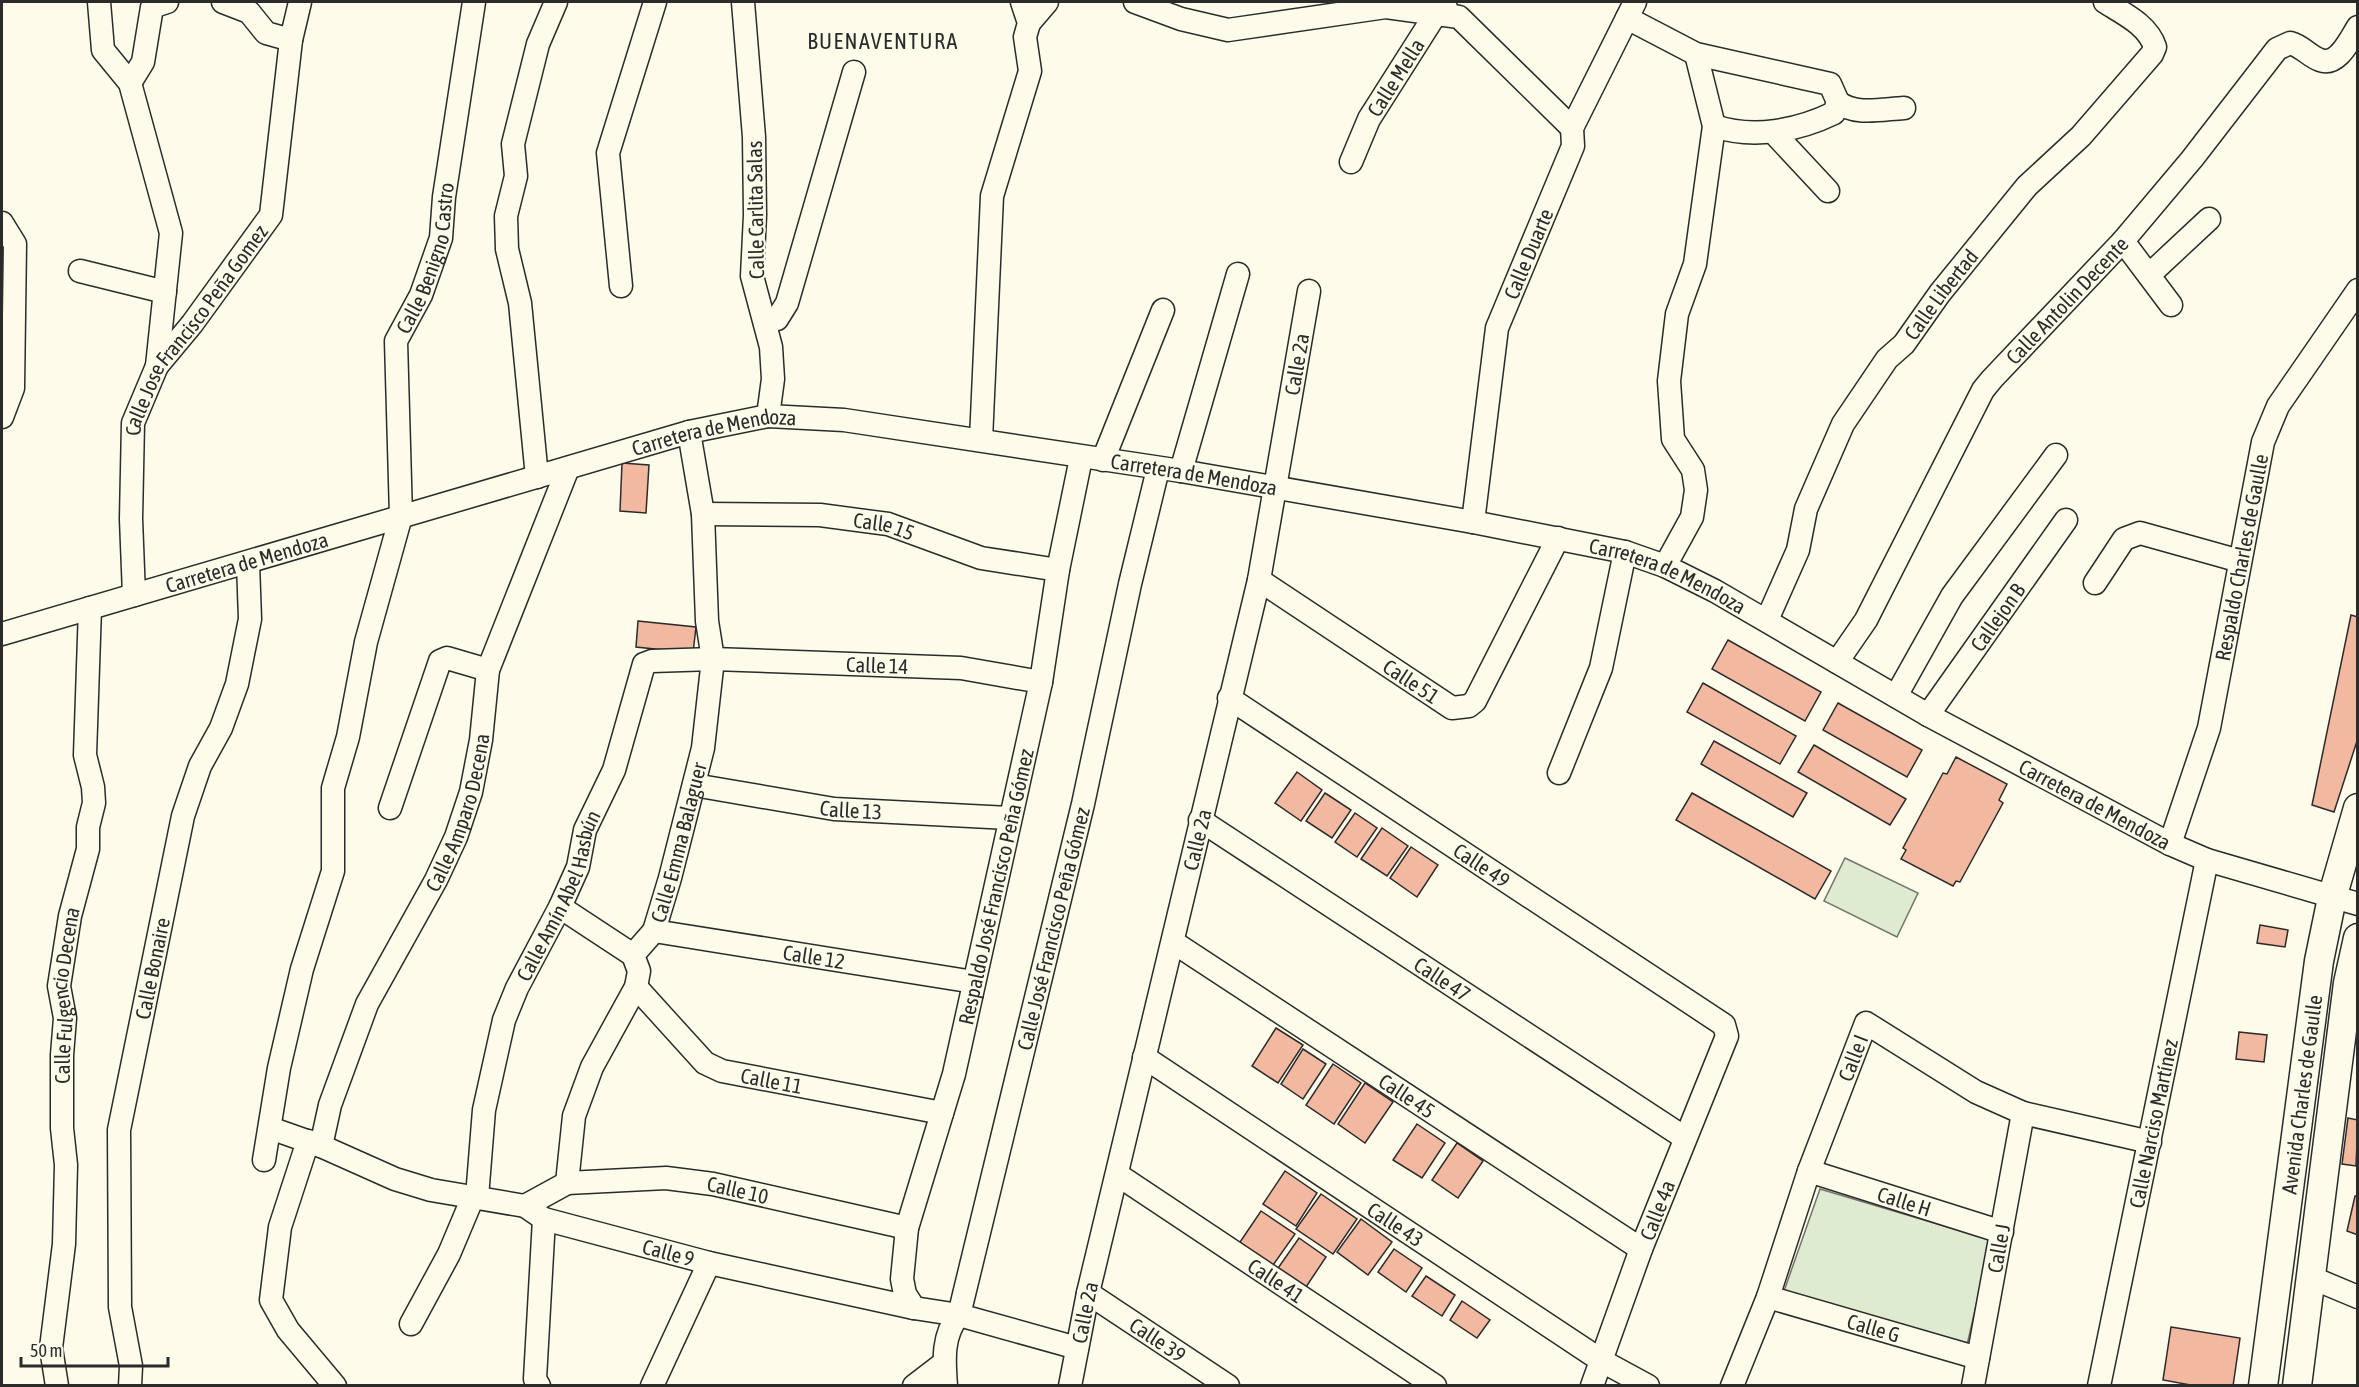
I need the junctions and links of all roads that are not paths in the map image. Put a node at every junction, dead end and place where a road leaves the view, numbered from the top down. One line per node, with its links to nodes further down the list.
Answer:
1 (99, 2): 22 (street)
2 (167, 2): 22 (street)
3 (223, 2): 19 (street)
4 (300, 2): 19 (street, Calle Jose Francisco Peña Gomez)
5 (474, 2): 56 (street, Calle Benigno Castro)
6 (556, 2): 53 (street)
7 (655, 2): 36 (street)
8 (743, 2): 42 (street, Calle Carlita Salas)
9 (1022, 2): 17 (street)
10 (1047, 2): 17 (street)
11 (1135, 2): 16 (street)
12 (1454, 2): 16 (street, Calle Mella)
13 (2105, 2): 14 (street, Calle Libertad)
14 (2130, 8): 69 (street, Calle Libertad)
15 (1631, 10): 20 (street); 26 (street, Calle Duarte)
16 (1435, 15): 26 (street); 28 (street, Calle Mella)
17 (1029, 23): 47 (street)
18 (2358, 27): 32 (street, Calle Antolin Decente)
19 (291, 40): 43 (street, Calle Jose Francisco Peña Gomez)
20 (1696, 54): 23 (street); 25 (street)
21 (854, 72): 42 (street)
22 (130, 83): 39 (street)
23 (1838, 102): 24 (street); 27 (street)
24 (1904, 108)
25 (1714, 126): 27 (street); 63 (street)
26 (1572, 128): 58 (street, Calle Duarte)
27 (1773, 132): 29 (street)
28 (1351, 162)
29 (1828, 190)
30 (2209, 219): 35 (street)
31 (2, 223): 45 (street)
32 (2123, 241): 35 (street); 72 (street, Calle Antolin Decente)
33 (80, 271): 39 (street)
34 (1238, 274): 52 (street)
35 (2149, 275): 40 (street)
36 (621, 286)
37 (2358, 290): 61 (street, Respaldo Charles de Gaulle)
38 (1310, 291): 54 (street, Calle 2a)
39 (165, 292): 43 (street)
40 (2171, 304)
41 (1162, 310): 49 (street, Respaldo José Francisco Peña Gómez)
42 (765, 321): 44 (street, Calle Carlita Salas)
43 (157, 366): 67 (street, Calle Jose Francisco Peña Gomez)
44 (768, 416): 46 (street, Carretera de Mendoza); 47 (street, Carretera de Mendoza)
45 (2, 417)
46 (689, 432): 50 (street, Carretera de Mendoza); 55 (street, Calle Emma Balaguer)
47 (981, 440): 49 (street, Carretera de Mendoza)
48 (2056, 455): 75 (street)
49 (1092, 459): 51 (street, Carretera de Mendoza); 64 (street, Respaldo José Francisco Peña Gómez)
50 (568, 468): 53 (street, Carretera de Mendoza); 73 (street, Calle Amparo Decena)
51 (1158, 469): 52 (street, Carretera de Mendoza); 119 (street, Calle José Francisco Peña Gómez)
52 (1181, 471): 54 (street, Carretera de Mendoza)
53 (537, 477): 56 (street, Carretera de Mendoza)
54 (1276, 489): 58 (street, Carretera de Mendoza); 65 (street, Calle 2a)
55 (703, 514): 64 (street, Calle 15); 71 (street, Calle Emma Balaguer)
56 (401, 516): 62 (street, Carretera de Mendoza); 99 (street, Calle Benigno Castro)
57 (2066, 520): 77 (street, Callejon B)
58 (1473, 522): 59 (street, Carretera de Mendoza)
59 (1558, 538): 60 (street, Carretera de Mendoza); 65 (street, Calle 51)
60 (1625, 552): 63 (street, Carretera de Mendoza); 78 (street)
61 (2240, 561): 66 (street); 84 (street, Respaldo Charles de Gaulle)
62 (248, 564): 67 (street, Carretera de Mendoza); 127 (street, Calle Bonaire)
63 (1665, 566): 69 (street, Carretera de Mendoza)
64 (1058, 570): 74 (street, Respaldo José Francisco Peña Gómez)
65 (1259, 580): 76 (street, Calle 2a)
66 (2095, 583)
67 (134, 595): 68 (street, Carretera de Mendoza)
68 (90, 608): 70 (street, Carretera de Mendoza); 126 (street, Calle Fulgencio Decena)
69 (1767, 620): 72 (street, Carretera de Mendoza)
70 (2, 634)
71 (713, 659): 74 (street, Calle 14); 79 (street, Calle Emma Balaguer); 87 (street, Calle Amín Abel Hasbún)
72 (1837, 662): 75 (street, Carretera de Mendoza)
73 (488, 670): 80 (street); 102 (street, Calle Amparo Decena)
74 (1041, 682): 82 (street, Respaldo José Francisco Peña Gómez)
75 (1896, 696): 77 (street, Carretera de Mendoza)
76 (1229, 698): 83 (street, Calle 2a); 95 (street, Calle 49)
77 (1928, 715): 84 (street, Carretera de Mendoza)
78 (1559, 773)
79 (694, 785): 82 (street, Calle 13); 88 (street, Calle Emma Balaguer)
80 (390, 808)
81 (2358, 808): 86 (main road, Avenida Charles de Gaulle)
82 (1009, 818): 92 (street, Respaldo José Francisco Peña Gómez)
83 (1200, 820): 90 (street, Calle 2a); 100 (street, Calle 47)
84 (2170, 844): 85 (street, Carretera de Mendoza)
85 (2207, 860): 86 (street, Carretera de Mendoza); 101 (street, Calle Narciso Martínez)
86 (2345, 901): 139 (main road, Avenida Charles de Gaulle)
87 (560, 907): 91 (street); 107 (street, Calle Amín Abel Hasbún)
88 (654, 931): 91 (street, Calle Emma Balaguer); 92 (street, Calle 12)
89 (2358, 938): 93 (main road, Avenida Charles de Gaulle)
90 (1173, 942): 96 (street, Calle 2a); 112 (street, Calle 45)
91 (633, 955): 94 (street)
92 (974, 982): 97 (street, Respaldo José Francisco Peña Gómez)
93 (2353, 983): 114 (main road, Avenida Charles de Gaulle)
94 (636, 987): 97 (street, Calle 11); 106 (street)
95 (1727, 1036): 100 (street, Calle 4a)
96 (1144, 1057): 105 (street, Calle 2a); 123 (street, Calle 43)
97 (942, 1113): 110 (street, Respaldo José Francisco Peña Gómez)
98 (2023, 1113): 101 (street, Calle I); 104 (street, Calle I); 111 (street, Calle J)
99 (270, 1128): 102 (street, Calle 9); 103 (street, Calle Benigno Castro)
100 (1685, 1137): 112 (street, Calle 4a)
101 (2150, 1143): 138 (street, Calle Narciso Martínez)
102 (314, 1144): 107 (street, Calle 9); 128 (street, Calle Amparo Decena)
103 (264, 1160)
104 (1809, 1172): 111 (street, Calle H); 116 (street, Calle I)
105 (1118, 1175): 115 (street, Calle 2a); 133 (street, Calle 41)
106 (567, 1183): 108 (street); 110 (street, Calle 10)
107 (475, 1197): 108 (street, Calle 9); 120 (street, Calle Amín Abel Hasbún)
108 (525, 1206): 109 (street, Calle 9)
109 (544, 1219): 113 (street, Calle 9); 125 (street)
110 (907, 1228): 118 (street, Respaldo José Francisco Peña Gómez)
111 (2002, 1232): 122 (street, Calle J)
112 (1641, 1249): 123 (street, Calle 4a)
113 (708, 1263): 118 (street, Calle 9); 129 (street)
114 (2310, 1277): 117 (street); 140 (main road, Avenida Charles de Gaulle)
115 (1088, 1293): 121 (street, Calle 2a); 132 (street, Calle 39)
116 (1768, 1297): 122 (street, Calle G); 136 (street, Calle I)
117 (2358, 1297)
118 (914, 1308): 119 (street, Calle 9)
119 (959, 1315): 121 (street, Calle 9); 124 (street, Calle José Francisco Peña Gómez)
120 (411, 1324)
121 (1077, 1348): 131 (street, Calle 2a)
122 (1978, 1358): 137 (street, Calle J)
123 (1602, 1360): 134 (street, Calle 4a); 135 (street, Calle 43)
124 (945, 1374): 130 (street)
125 (531, 1383)
126 (57, 1386)
127 (130, 1386)
128 (335, 1386)
129 (652, 1386)
130 (914, 1386)
131 (1070, 1386)
132 (1228, 1386)
133 (1435, 1386)
134 (1592, 1386)
135 (1648, 1386)
136 (1732, 1386)
137 (1972, 1386)
138 (2099, 1386)
139 (2263, 1386)
140 (2297, 1386)

